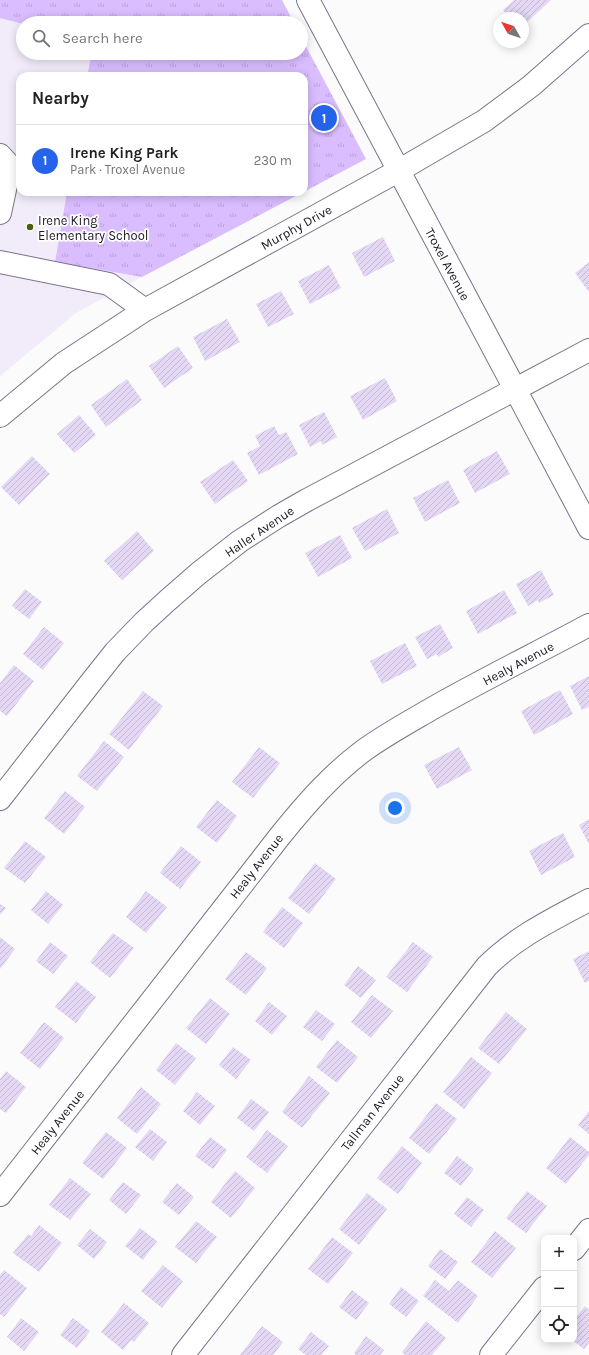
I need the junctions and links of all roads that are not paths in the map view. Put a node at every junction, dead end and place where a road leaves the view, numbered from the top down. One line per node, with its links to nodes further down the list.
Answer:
1 (308, 0): 4 (street, Troxel Avenue)
2 (589, 35): 4 (street, Murphy Drive)
3 (0, 155): 5 (street)
4 (398, 171): 7 (street, Murphy Drive); 9 (street, Troxel Avenue)
5 (0, 213)
6 (0, 262): 7 (street)
7 (145, 310): 10 (street, Murphy Drive)
8 (589, 350): 9 (street, Haller Avenue)
9 (516, 390): 11 (street, Troxel Avenue); 13 (street, Haller Avenue)
10 (0, 416)
11 (589, 528)
12 (589, 625): 15 (street, Healy Avenue)
13 (0, 799)
14 (589, 900): 19 (street, Tallman Avenue)
15 (0, 1195)
16 (589, 1230): 17 (street)
17 (577, 1245)
18 (541, 1292): 20 (street)
19 (183, 1355)
20 (492, 1355)

